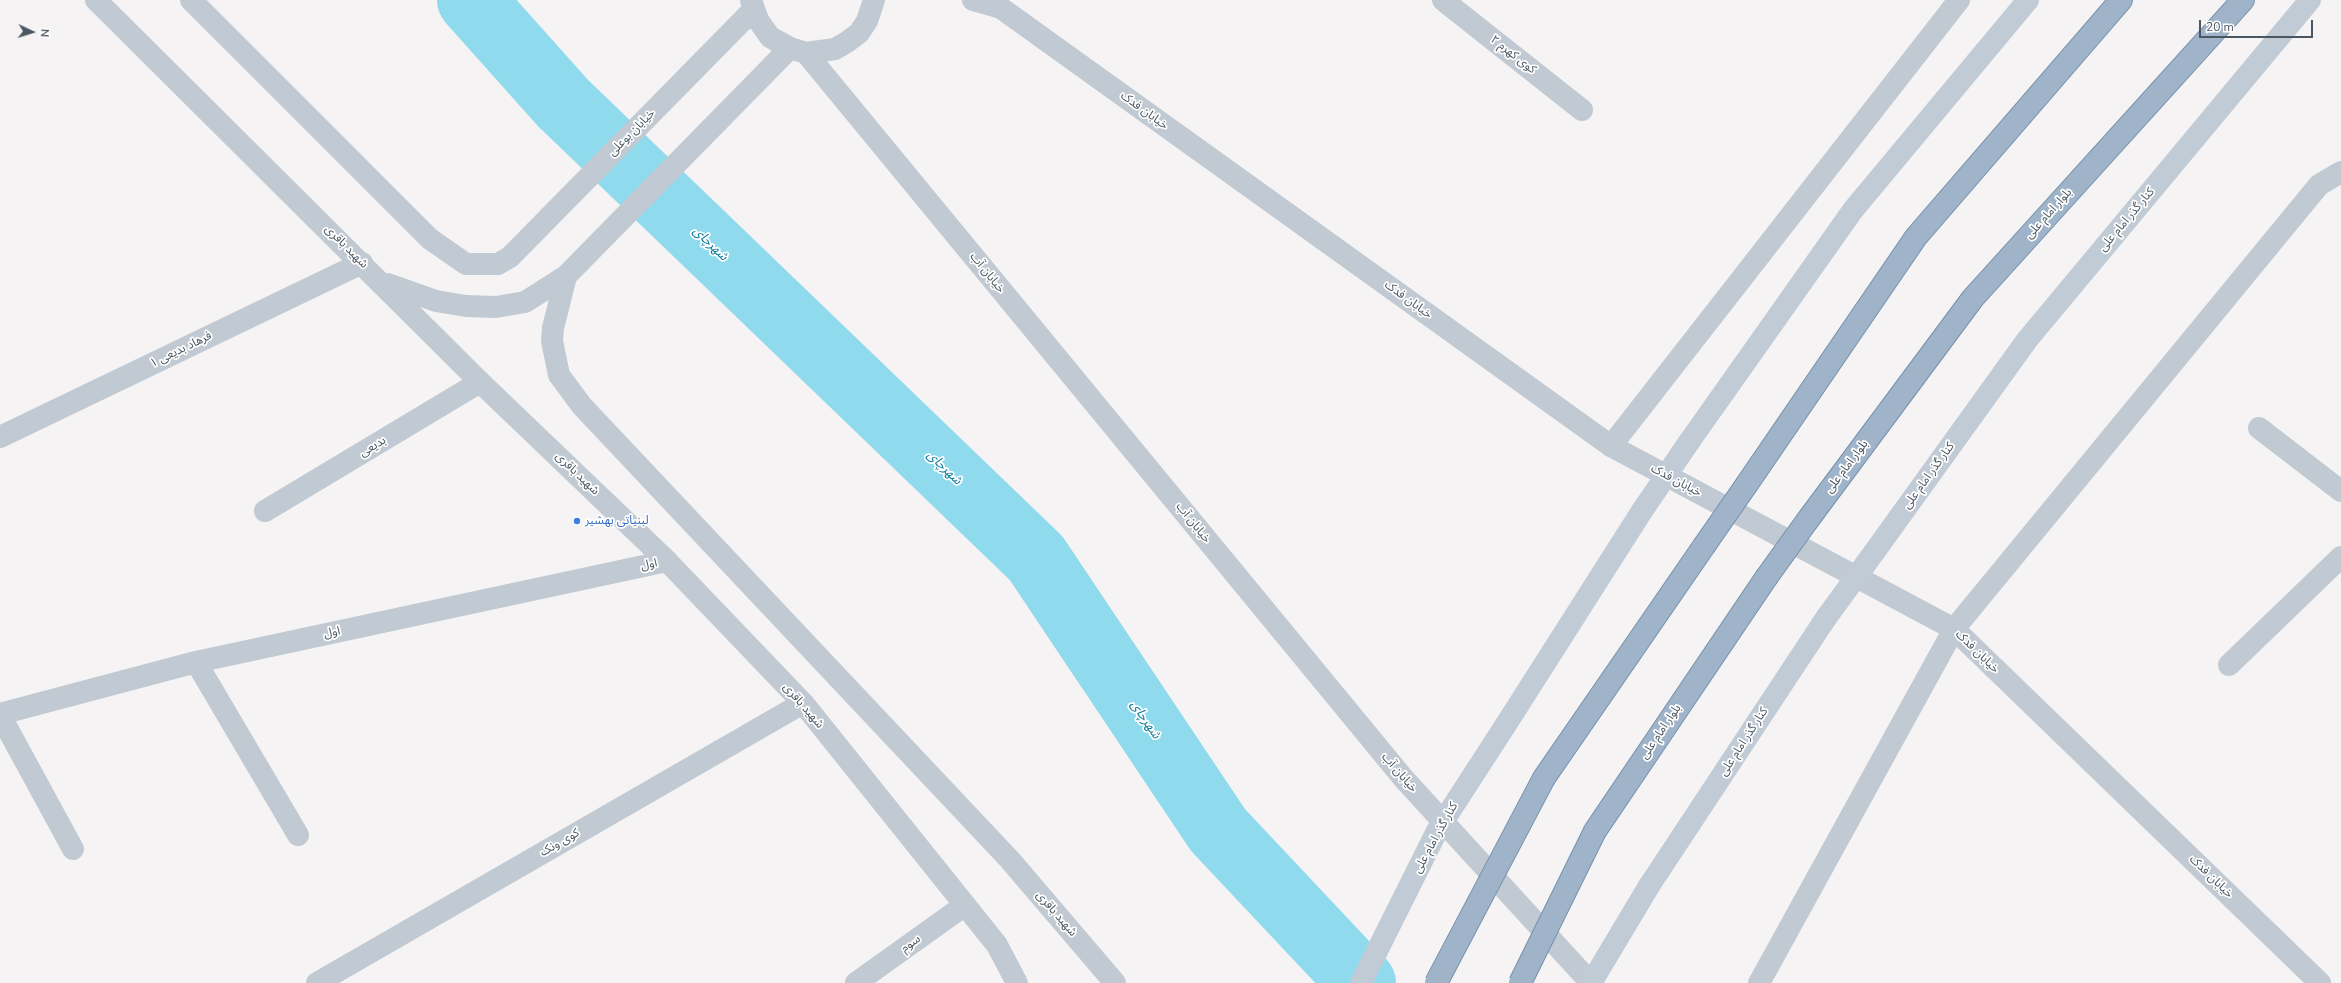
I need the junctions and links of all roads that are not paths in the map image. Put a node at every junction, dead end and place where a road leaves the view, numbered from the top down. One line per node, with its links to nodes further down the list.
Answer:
1 (96, 0): 16 (street, شهید باقری)
2 (191, 0): 12 (street, خیابان بوعلی)
3 (874, 0): 13 (street)
4 (973, 0): 11 (street, خیابان فدک)
5 (1443, 0): 14 (street, کوی کهرم ۲)
6 (1959, 0): 22 (street)
7 (2028, 0): 39 (main road, کنار گذر امام علی, bridge)
8 (2120, 0): 40 (highway, bridge)
9 (2243, 0): 41 (highway, بلوار امام علی, bridge)
10 (2310, 0): 42 (main road, کنار گذر امام علی, bridge)
11 (998, 4): 22 (street, خیابان فدک)
12 (752, 5): 13 (street, خیابان آب)
13 (798, 51): 17 (street); 42 (street, خیابان آب)
14 (1582, 110)
15 (2341, 172): 27 (street)
16 (362, 263): 18 (street, شهید باقری); 21 (street, فرهاد بدیعی ۱)
17 (566, 276): 18 (street); 38 (street, شهید باقری)
18 (379, 279): 19 (street, شهید باقری)
19 (480, 382): 24 (street, بدیعی); 26 (street, شهید باقری)
20 (2259, 428): 23 (street)
21 (0, 437)
22 (1611, 446): 27 (street, خیابان فدک)
23 (2341, 491)
24 (265, 511)
25 (2341, 557): 29 (street)
26 (667, 561): 28 (street, اول); 30 (street, شهید باقری)
27 (1954, 629): 43 (street); 44 (street, خیابان فدک)
28 (196, 662): 31 (street, اول); 32 (street)
29 (2229, 665)
30 (803, 703): 34 (street, شهید باقری); 35 (street, کوی ونک)
31 (0, 715): 33 (street)
32 (298, 835)
33 (73, 849)
34 (965, 904): 36 (street, سوم); 37 (street, شهید باقری)
35 (317, 983)
36 (856, 983)
37 (1017, 983)
38 (1116, 983)
39 (1361, 983)
40 (1436, 983)
41 (1520, 983)
42 (1591, 983)
43 (1759, 983)
44 (2320, 983)

